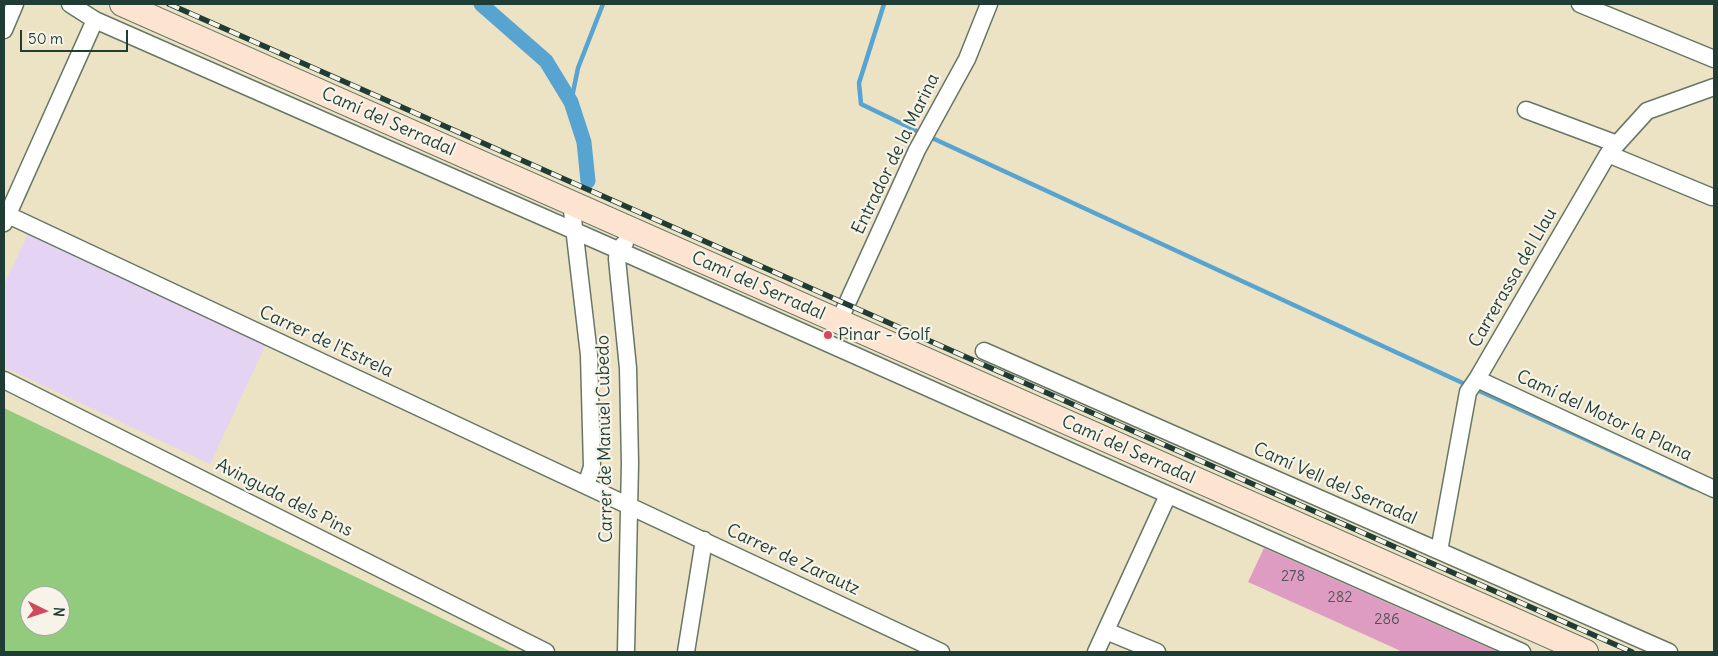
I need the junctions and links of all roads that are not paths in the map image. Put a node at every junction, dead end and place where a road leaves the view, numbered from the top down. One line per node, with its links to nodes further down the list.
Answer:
1 (15, 4): 7 (street)
2 (70, 4): 6 (street, Camí del Serradal)
3 (122, 4): 13 (street, Camí del Serradal)
4 (989, 4): 18 (street, Entrador de la Marina)
5 (1580, 4): 8 (street)
6 (95, 20): 14 (street); 15 (street, Camí del Serradal)
7 (4, 30)
8 (1714, 60)
9 (1714, 87): 11 (street, Carrerassa del Llau)
10 (1526, 110): 11 (street)
11 (1613, 149): 12 (street); 20 (street, Carrerassa del Llau)
12 (1712, 197)
13 (570, 202): 15 (street, Carrer de Manuel Cubedo); 16 (street, Camí del Serradal)
14 (6, 219): 22 (street, Carrer de l'Estrela)
15 (575, 231): 17 (street, Camí del Serradal); 22 (street, Carrer de Manuel Cubedo)
16 (634, 231): 17 (street); 18 (street, Camí del Serradal)
17 (618, 250): 24 (street, Camí del Serradal); 25 (street, Carrer de Manuel Cubedo)
18 (838, 321): 36 (street, Camí del Serradal)
19 (984, 351): 27 (street, Camí Vell del Serradal)
20 (1477, 379): 23 (street, Camí del Motor la Plana); 27 (street, Carrerassa del Llau)
21 (4, 380): 29 (street, Avinguda dels Pins)
22 (586, 485): 25 (street, Carrer de l'Estrela)
23 (1714, 489)
24 (1168, 495): 28 (street); 35 (street, Camí del Serradal)
25 (628, 505): 26 (street, Carrer de Zarautz); 30 (street, Carrer de Manuel Cubedo)
26 (704, 540): 31 (street); 32 (street, Carrer de Zarautz)
27 (1438, 551): 37 (street, Camí Vell del Serradal)
28 (1106, 631): 33 (street); 34 (street)
29 (546, 652)
30 (626, 652)
31 (686, 652)
32 (941, 652)
33 (1096, 652)
34 (1157, 652)
35 (1522, 652)
36 (1586, 652)
37 (1669, 652)

